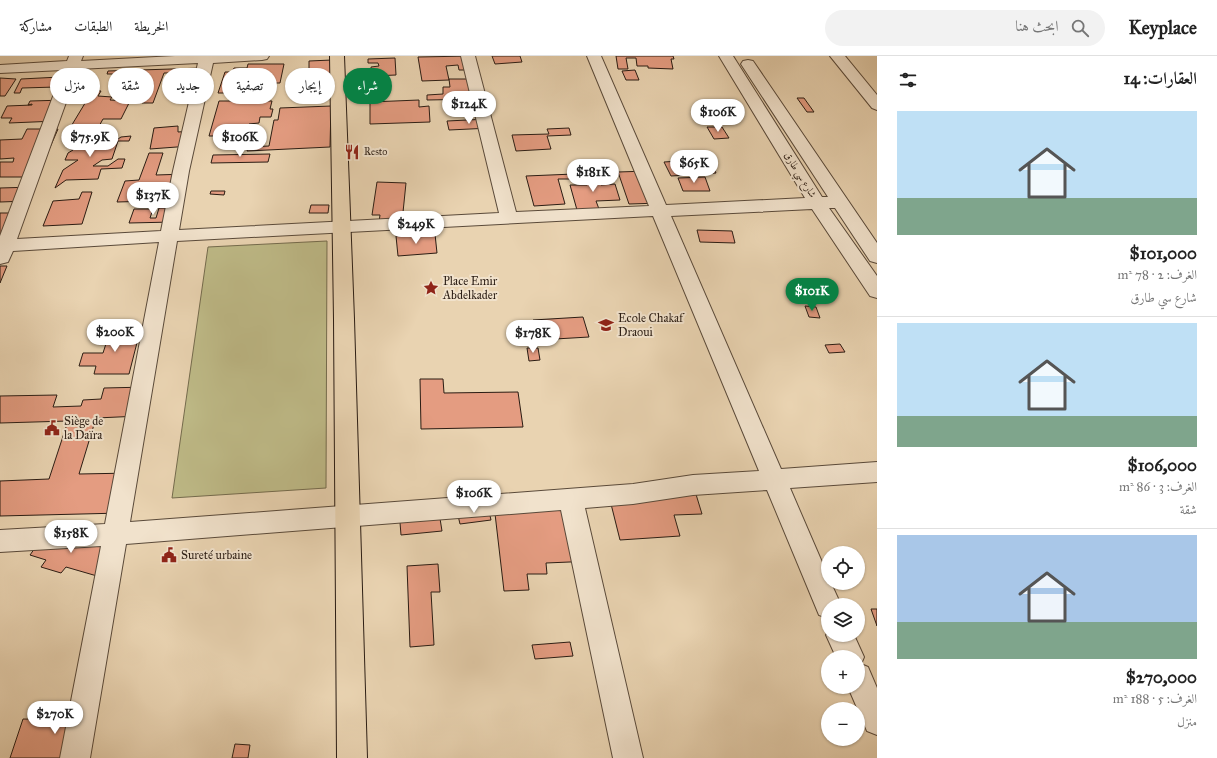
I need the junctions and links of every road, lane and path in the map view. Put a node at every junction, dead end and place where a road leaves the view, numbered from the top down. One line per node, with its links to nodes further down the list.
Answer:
1 (262, 56): 8 (street)
2 (337, 56): 17 (main road)
3 (468, 56): 16 (street)
4 (594, 56): 15 (street)
5 (726, 56): 13 (street, شارع سي طارق)
6 (742, 56): 14 (street, شارع سي طارق)
7 (838, 56): 12 (street)
8 (207, 58): 9 (street); 18 (street)
9 (74, 59): 10 (street); 11 (street); 19 (street)
10 (0, 60)
11 (0, 69)
12 (877, 105)
13 (817, 202): 14 (street); 15 (street); 21 (street, شارع سي طارق)
14 (839, 202): 20 (street, شارع سي طارق)
15 (659, 211): 16 (street); 23 (street)
16 (509, 218): 17 (street)
17 (343, 228): 18 (street); 25 (main road)
18 (170, 236): 19 (street); 26 (street)
19 (2, 251)
20 (877, 257)
21 (877, 291)
22 (877, 472): 23 (street)
23 (775, 480): 24 (street); 28 (street)
24 (571, 499): 25 (street); 33 (street)
25 (346, 515): 26 (street); 32 (main road)
26 (116, 534): 27 (street); 31 (street)
27 (0, 541)
28 (825, 598)
29 (865, 694): 30 (street)
30 (877, 722)
31 (75, 758)
32 (352, 758)
33 (628, 758)

